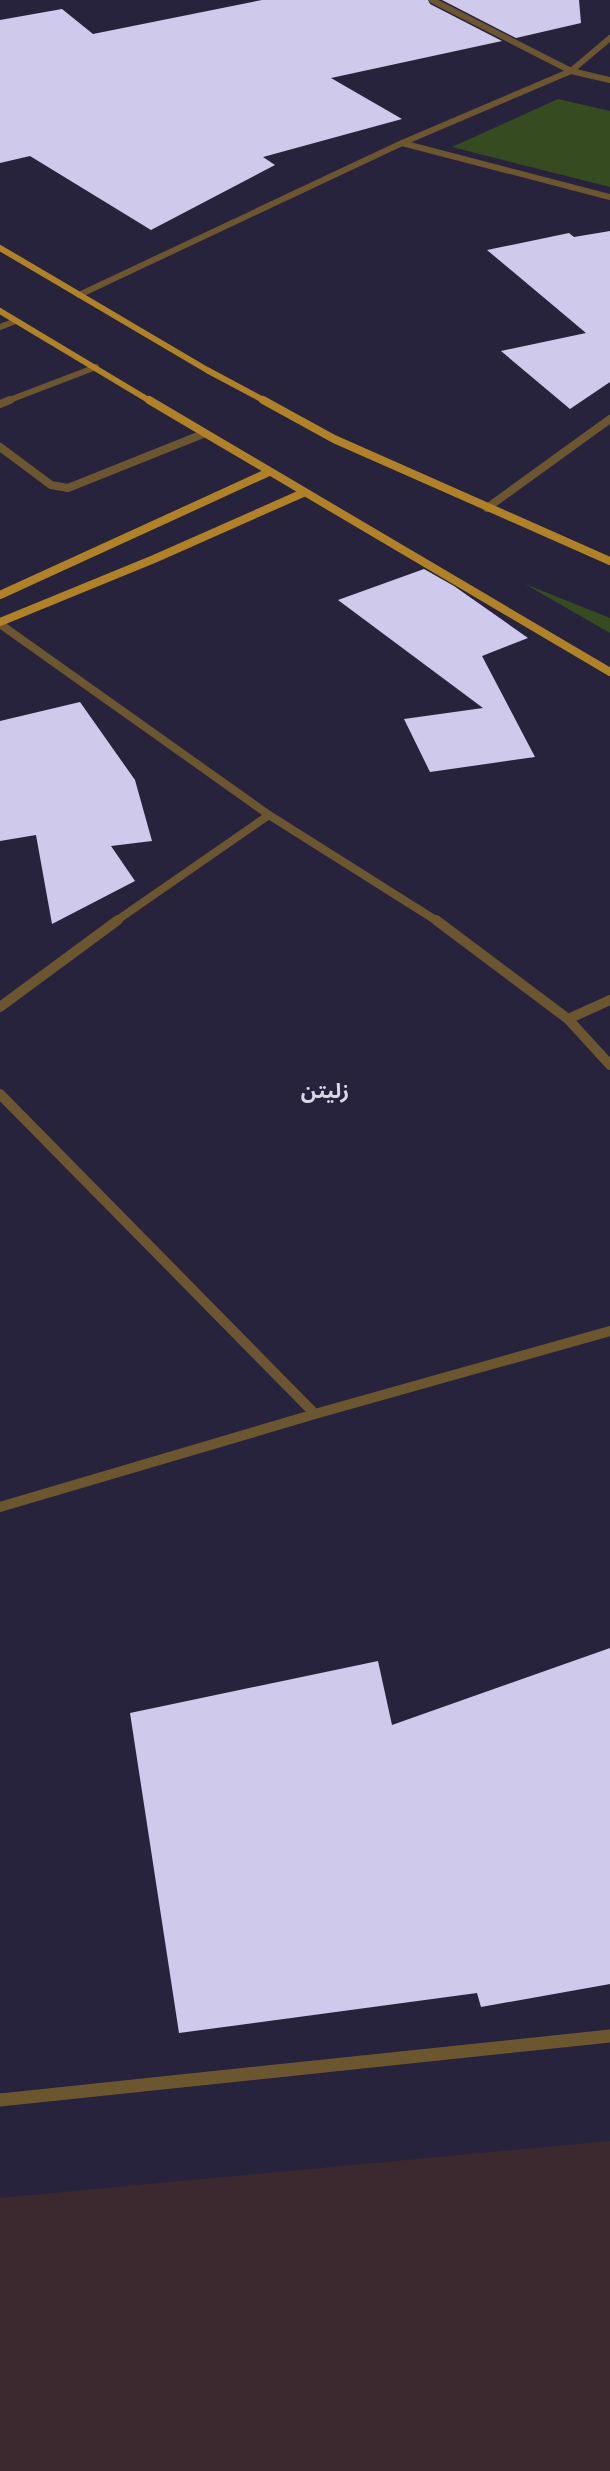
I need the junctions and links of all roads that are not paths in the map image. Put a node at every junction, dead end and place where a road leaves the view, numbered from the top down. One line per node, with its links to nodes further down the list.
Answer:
1 (432, 0): 3 (street)
2 (610, 38): 3 (street)
3 (571, 71): 4 (street); 5 (street)
4 (610, 80)
5 (402, 142): 6 (street); 8 (street)
6 (610, 197)
7 (0, 248): 8 (main road)
8 (79, 295): 19 (main road)
9 (0, 311): 10 (main road)
10 (16, 321): 11 (street); 12 (main road)
11 (0, 327)
12 (96, 367): 13 (street); 15 (main road)
13 (0, 404)
14 (610, 419): 19 (street)
15 (203, 434): 16 (street); 17 (main road)
16 (0, 447)
17 (269, 472): 18 (main road); 21 (main road)
18 (302, 493): 22 (main road); 23 (main road)
19 (487, 508): 20 (main road)
20 (610, 561)
21 (0, 595)
22 (0, 623): 24 (street)
23 (610, 672)
24 (269, 815): 26 (street); 27 (street)
25 (610, 1000): 27 (street)
26 (0, 1007)
27 (568, 1020): 28 (street)
28 (610, 1065)
29 (0, 1094): 31 (street)
30 (610, 1331): 31 (street)
31 (315, 1414): 32 (street)
32 (0, 1507)
33 (610, 2036): 34 (street)
34 (0, 2100)

